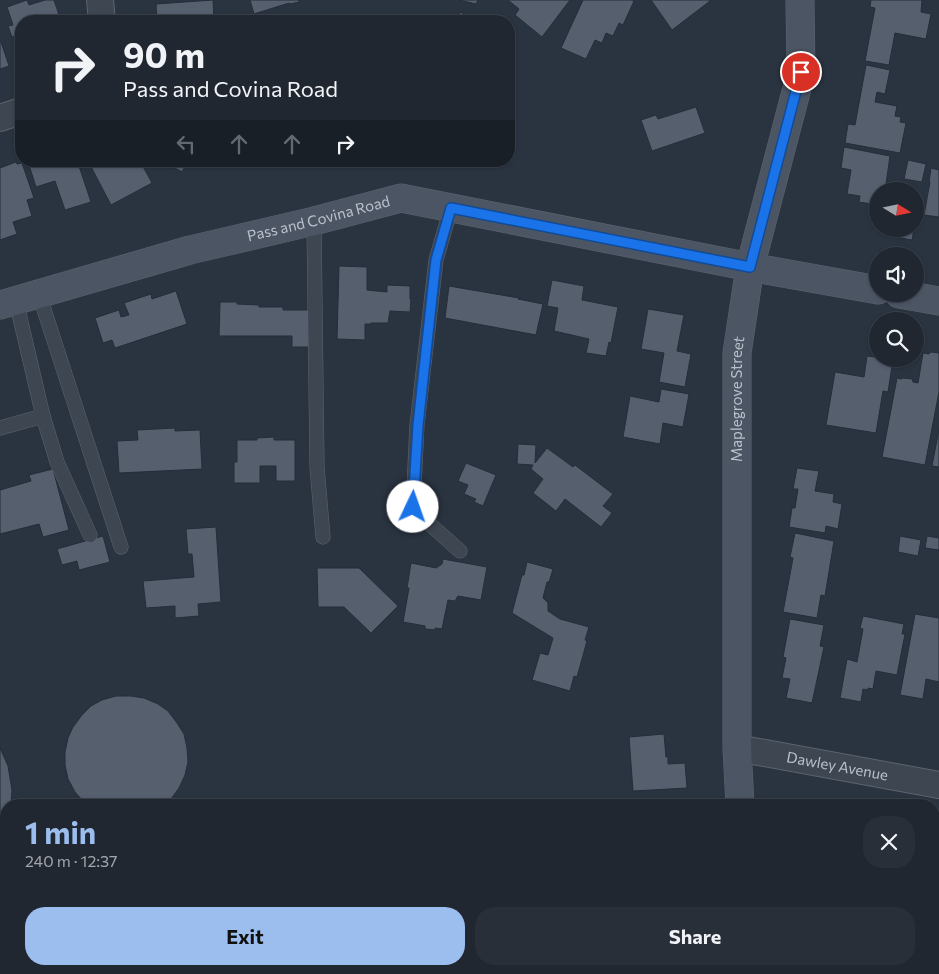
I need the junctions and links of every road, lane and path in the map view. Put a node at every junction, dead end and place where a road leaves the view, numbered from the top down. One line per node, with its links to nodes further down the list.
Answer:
1 (100, 0): 3 (street)
2 (800, 0): 8 (street, Maplegrove Street)
3 (101, 15)
4 (15, 113): 5 (street)
5 (0, 118)
6 (451, 208): 7 (street, Pass and Covina Road); 8 (street, Pass and Covina Road); 18 (lane)
7 (314, 221): 11 (street, Pass and Covina Road); 16 (lane)
8 (750, 267): 9 (street, Pass and Covina Road); 19 (street, Maplegrove Street)
9 (869, 288)
10 (924, 298): 12 (street)
11 (18, 300): 13 (lane); 17 (lane)
12 (939, 301)
13 (43, 416): 14 (lane); 15 (lane)
14 (0, 428)
15 (90, 535)
16 (323, 537)
17 (121, 547)
18 (460, 551)
19 (737, 748): 20 (street, Dawley Avenue); 21 (street, Maplegrove Street)
20 (939, 785)
21 (740, 799)

